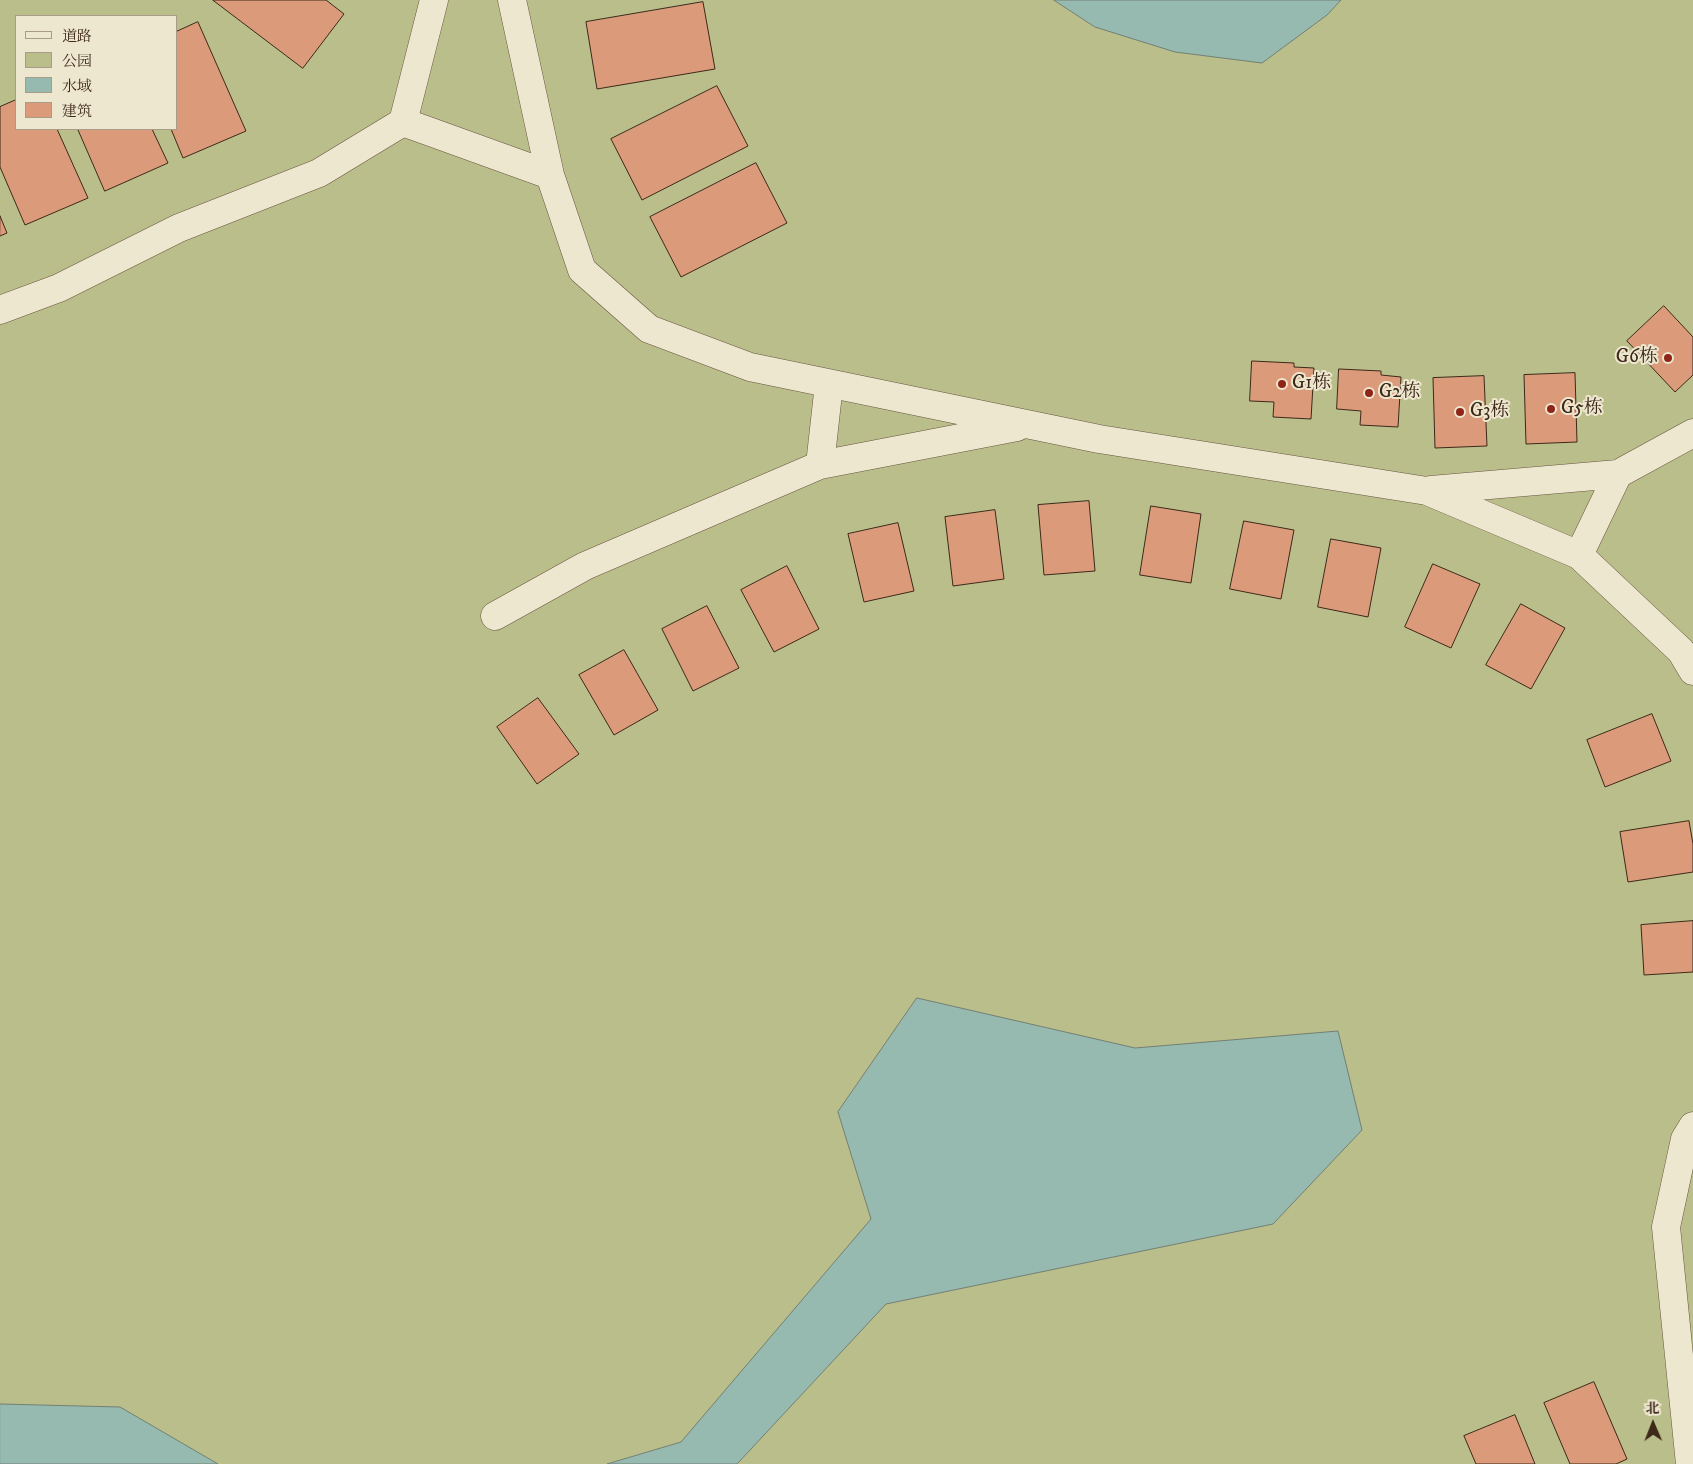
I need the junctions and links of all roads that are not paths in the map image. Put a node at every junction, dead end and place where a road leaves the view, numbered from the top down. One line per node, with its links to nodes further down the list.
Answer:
1 (434, 0): 3 (street)
2 (512, 0): 4 (street)
3 (403, 122): 4 (street); 5 (street)
4 (550, 176): 6 (street)
5 (0, 310)
6 (829, 384): 7 (street); 9 (street)
7 (1031, 425): 9 (street); 11 (street)
8 (1693, 433): 10 (street)
9 (820, 465): 13 (street)
10 (1618, 474): 11 (street); 12 (street)
11 (1427, 490): 12 (street)
12 (1579, 555): 14 (street)
13 (495, 616)
14 (1693, 671)
15 (1693, 1126): 16 (street)
16 (1690, 1464)

